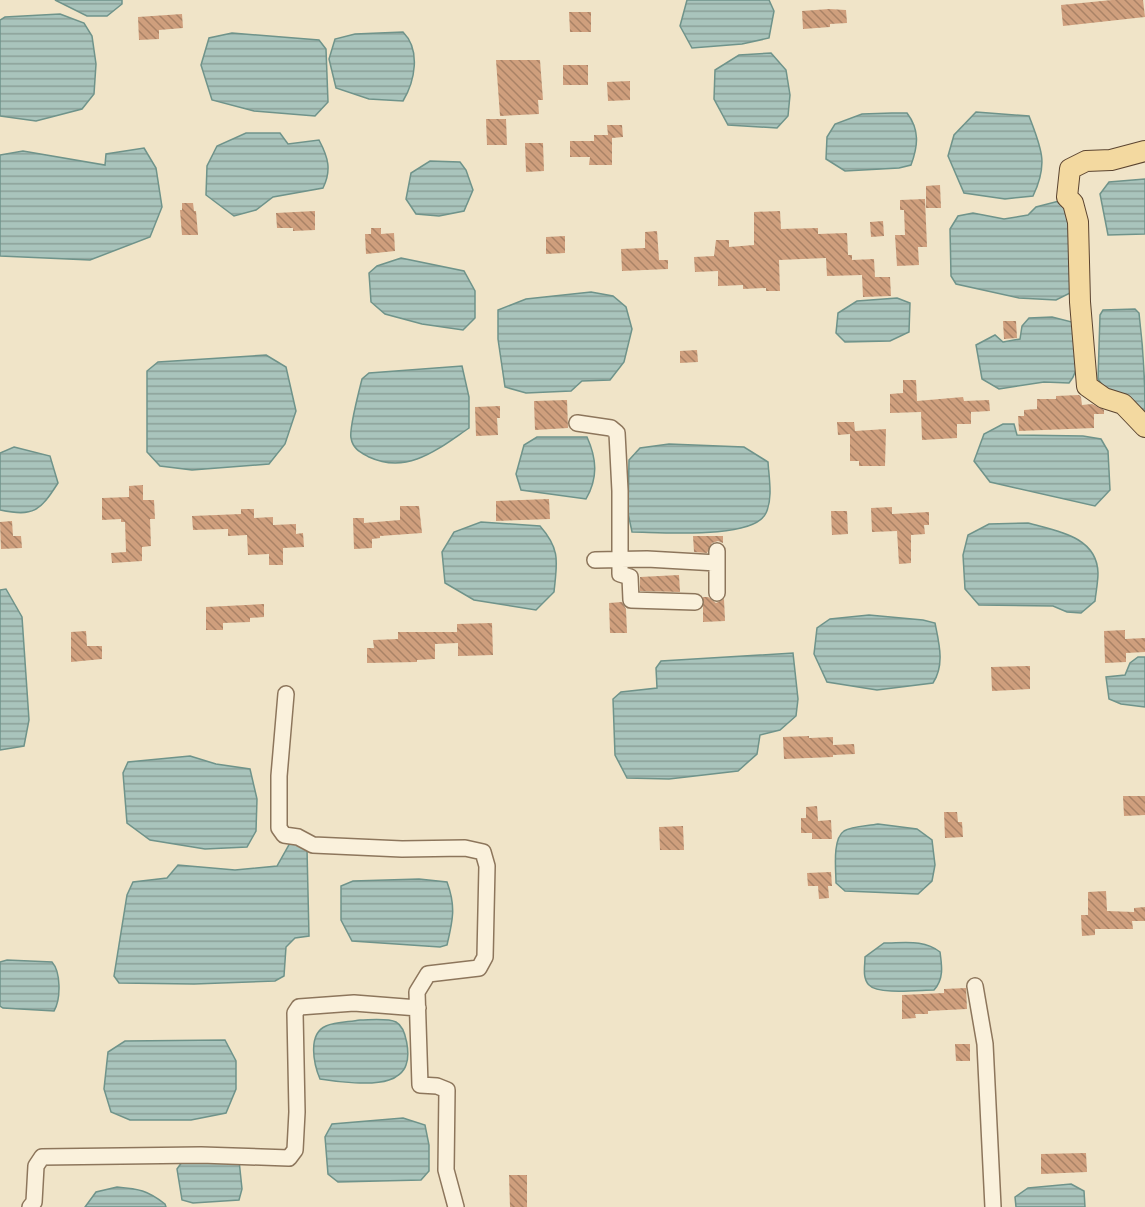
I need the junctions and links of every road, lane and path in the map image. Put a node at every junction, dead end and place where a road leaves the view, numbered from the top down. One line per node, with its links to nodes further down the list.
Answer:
1 (1145, 151): 3 (main road)
2 (577, 423): 5 (street)
3 (1145, 427)
4 (595, 560): 5 (street)
5 (619, 560): 6 (street); 7 (street)
6 (717, 594)
7 (695, 602)
8 (286, 693): 10 (street)
9 (975, 986): 13 (street)
10 (418, 1008): 11 (street); 12 (street)
11 (30, 1207)
12 (456, 1207)
13 (993, 1207)

